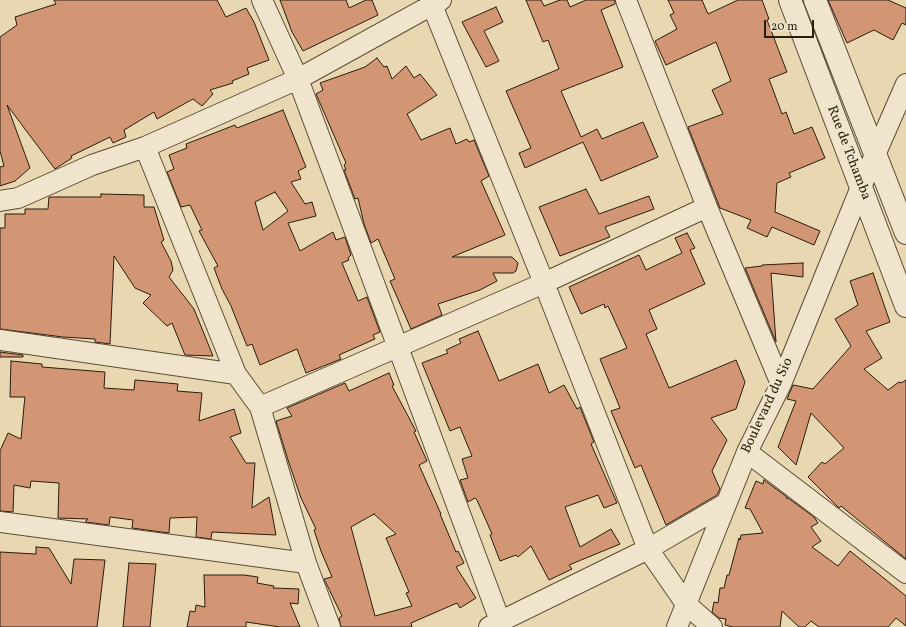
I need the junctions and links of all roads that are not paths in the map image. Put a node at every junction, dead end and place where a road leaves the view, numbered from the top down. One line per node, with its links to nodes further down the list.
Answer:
1 (262, 0): 6 (street)
2 (626, 0): 14 (street)
3 (790, 0): 11 (street, Rue de Tchamba)
4 (815, 0): 9 (street, Rue de Tchamba)
5 (434, 1): 6 (street); 16 (street)
6 (298, 79): 8 (street); 19 (street)
7 (906, 84): 9 (street, Boulevard du Sio)
8 (145, 147): 13 (street); 20 (street)
9 (876, 155): 10 (street, Rue de Tchamba); 11 (street, Boulevard du Sio)
10 (888, 186): 12 (street); 15 (street, Rue de Tchamba)
11 (862, 187): 17 (street, Rue de Tchamba); 21 (street, Boulevard du Sio)
12 (906, 200)
13 (0, 201)
14 (707, 207): 16 (street); 21 (street)
15 (906, 233)
16 (544, 283): 19 (street); 26 (street)
17 (906, 306)
18 (0, 340): 20 (street)
19 (397, 347): 22 (street); 30 (street)
20 (236, 374): 22 (street)
21 (780, 384): 23 (street, Boulevard du Sio)
22 (260, 407): 27 (street)
23 (747, 452): 24 (street, Boulevard du Sio); 28 (street)
24 (725, 504): 26 (street); 29 (street, Boulevard du Sio)
25 (0, 522): 27 (street)
26 (648, 550): 29 (street); 30 (street)
27 (306, 563): 31 (street)
28 (906, 572)
29 (686, 604): 32 (street, Boulevard du Sio); 33 (street)
30 (494, 624)
31 (330, 627)
32 (677, 627)
33 (712, 627)

